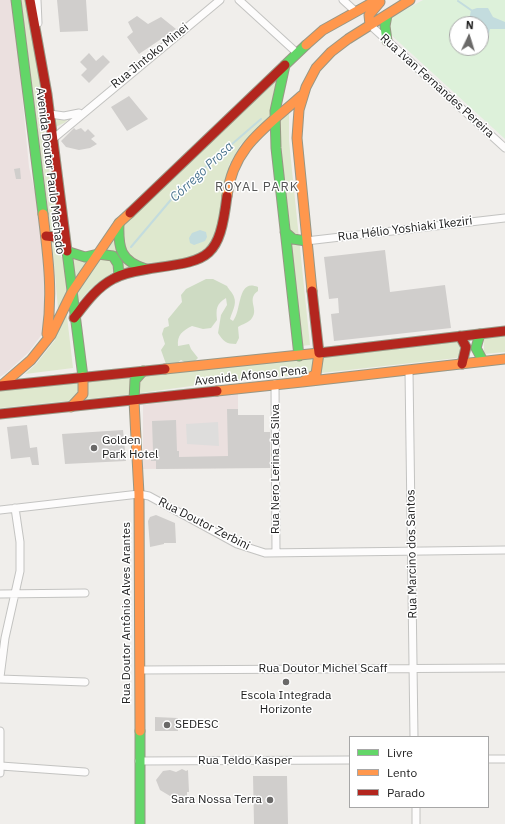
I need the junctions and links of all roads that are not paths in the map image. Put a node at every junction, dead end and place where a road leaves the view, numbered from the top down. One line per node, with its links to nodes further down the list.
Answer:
1 (16, 0): 17 (main road, Avenida Doutor Paulo Machado)
2 (30, 0): 13 (main road, Avenida Doutor Paulo Machado)
3 (37, 0): 13 (street)
4 (220, 0): 20 (street, Rua Jintoko Minei)
5 (239, 0): 15 (street)
6 (343, 0): 10 (street)
7 (377, 0): 10 (main road)
8 (382, 0): 12 (main road)
9 (410, 0): 11 (main road)
10 (355, 11): 15 (main road)
11 (387, 15): 12 (main road); 14 (main road)
12 (370, 25): 14 (street, Rua Ivan Fernandes Pereira); 19 (main road)
13 (39, 37): 18 (main road, Avenida Doutor Paulo Machado)
14 (387, 40): 24 (street, Rua Ivan Fernandes Pereira)
15 (297, 53): 16 (main road)
16 (285, 65): 22 (main road); 26 (main road)
17 (25, 72): 18 (main road); 28 (main road, Avenida Doutor Paulo Machado)
18 (44, 73): 21 (main road, Avenida Doutor Paulo Machado)
19 (301, 96): 22 (main road); 30 (main road)
20 (81, 113): 21 (street); 23 (street, Rua Jintoko Minei)
21 (50, 114): 23 (main road, Avenida Doutor Paulo Machado)
22 (274, 121): 27 (main road); 33 (main road)
23 (54, 138): 29 (main road, Avenida Doutor Paulo Machado)
24 (505, 148)
25 (505, 218): 30 (street, Rua Hélio Yoshiaki Ikeziri)
26 (119, 223): 32 (main road); 33 (main road)
27 (285, 232): 30 (main road); 42 (main road)
28 (46, 236): 29 (main road); 40 (main road, Avenida Doutor Paulo Machado)
29 (65, 238): 31 (main road, Avenida Doutor Paulo Machado)
30 (306, 241): 41 (main road)
31 (66, 251): 32 (main road); 35 (main road, Avenida Doutor Paulo Machado)
32 (98, 254): 34 (main road); 35 (main road)
33 (148, 269): 34 (main road)
34 (119, 275): 36 (main road)
35 (72, 292): 36 (main road, Avenida Doutor Paulo Machado); 40 (main road)
36 (74, 318): 48 (main road, Avenida Doutor Paulo Machado)
37 (505, 331): 38 (main road, Avenida Afonso Pena)
38 (480, 334): 39 (main road, Avenida Afonso Pena); 44 (main road)
39 (460, 336): 41 (main road, Avenida Afonso Pena); 45 (main road)
40 (44, 344): 51 (main road)
41 (319, 353): 42 (main road, Avenida Afonso Pena); 49 (main road)
42 (299, 356): 46 (main road, Avenida Afonso Pena)
43 (505, 359): 44 (main road, Avenida Afonso Pena)
44 (483, 361): 45 (main road, Avenida Afonso Pena)
45 (462, 364): 47 (main road, Avenida Afonso Pena)
46 (143, 371): 48 (main road, Avenida Afonso Pena); 52 (main road, Rua Doutor Antônio Alves Arantes)
47 (410, 371): 49 (main road, Avenida Afonso Pena); 58 (street, Rua Marcino dos Santos)
48 (83, 377): 51 (main road, Avenida Afonso Pena); 53 (main road, Avenida Doutor Paulo Machado)
49 (302, 382): 50 (main road, Avenida Afonso Pena)
50 (275, 384): 52 (main road, Avenida Afonso Pena); 60 (street, Rua Nero Lerina da Silva)
51 (1, 386)
52 (134, 401): 53 (main road, Avenida Afonso Pena); 55 (main road, Rua Doutor Antônio Alves Arantes)
53 (70, 407): 54 (main road, Avenida Afonso Pena)
54 (0, 414)
55 (138, 494): 56 (street, Rua Doutor Zerbini); 60 (street, Rua Doutor Zerbini); 66 (main road, Rua Doutor Antônio Alves Arantes)
56 (15, 508): 57 (street, Rua Doutor Zerbini); 63 (street)
57 (0, 510)
58 (412, 550): 59 (street, Rua Doutor Zerbini); 60 (street, Rua Doutor Zerbini); 64 (street, Rua Marcino dos Santos)
59 (505, 550)
60 (276, 553)
61 (85, 593): 63 (street)
62 (0, 594): 63 (street)
63 (15, 595): 67 (street)
64 (414, 668): 65 (street, Rua Doutor Michel Scaff); 66 (street, Rua Doutor Michel Scaff); 70 (street, Rua Marcino dos Santos)
65 (505, 668)
66 (140, 670): 74 (main road, Rua Doutor Antônio Alves Arantes)
67 (0, 678): 68 (street)
68 (85, 682)
69 (0, 731): 75 (street)
70 (414, 736)
71 (505, 758): 72 (street)
72 (489, 759)
73 (349, 760): 74 (street, Rua Teldo Kasper)
74 (139, 761): 78 (main road, Rua Doutor Antônio Alves Arantes)
75 (0, 770): 76 (street)
76 (85, 772)
77 (416, 808): 79 (street)
78 (140, 824)
79 (416, 824)

